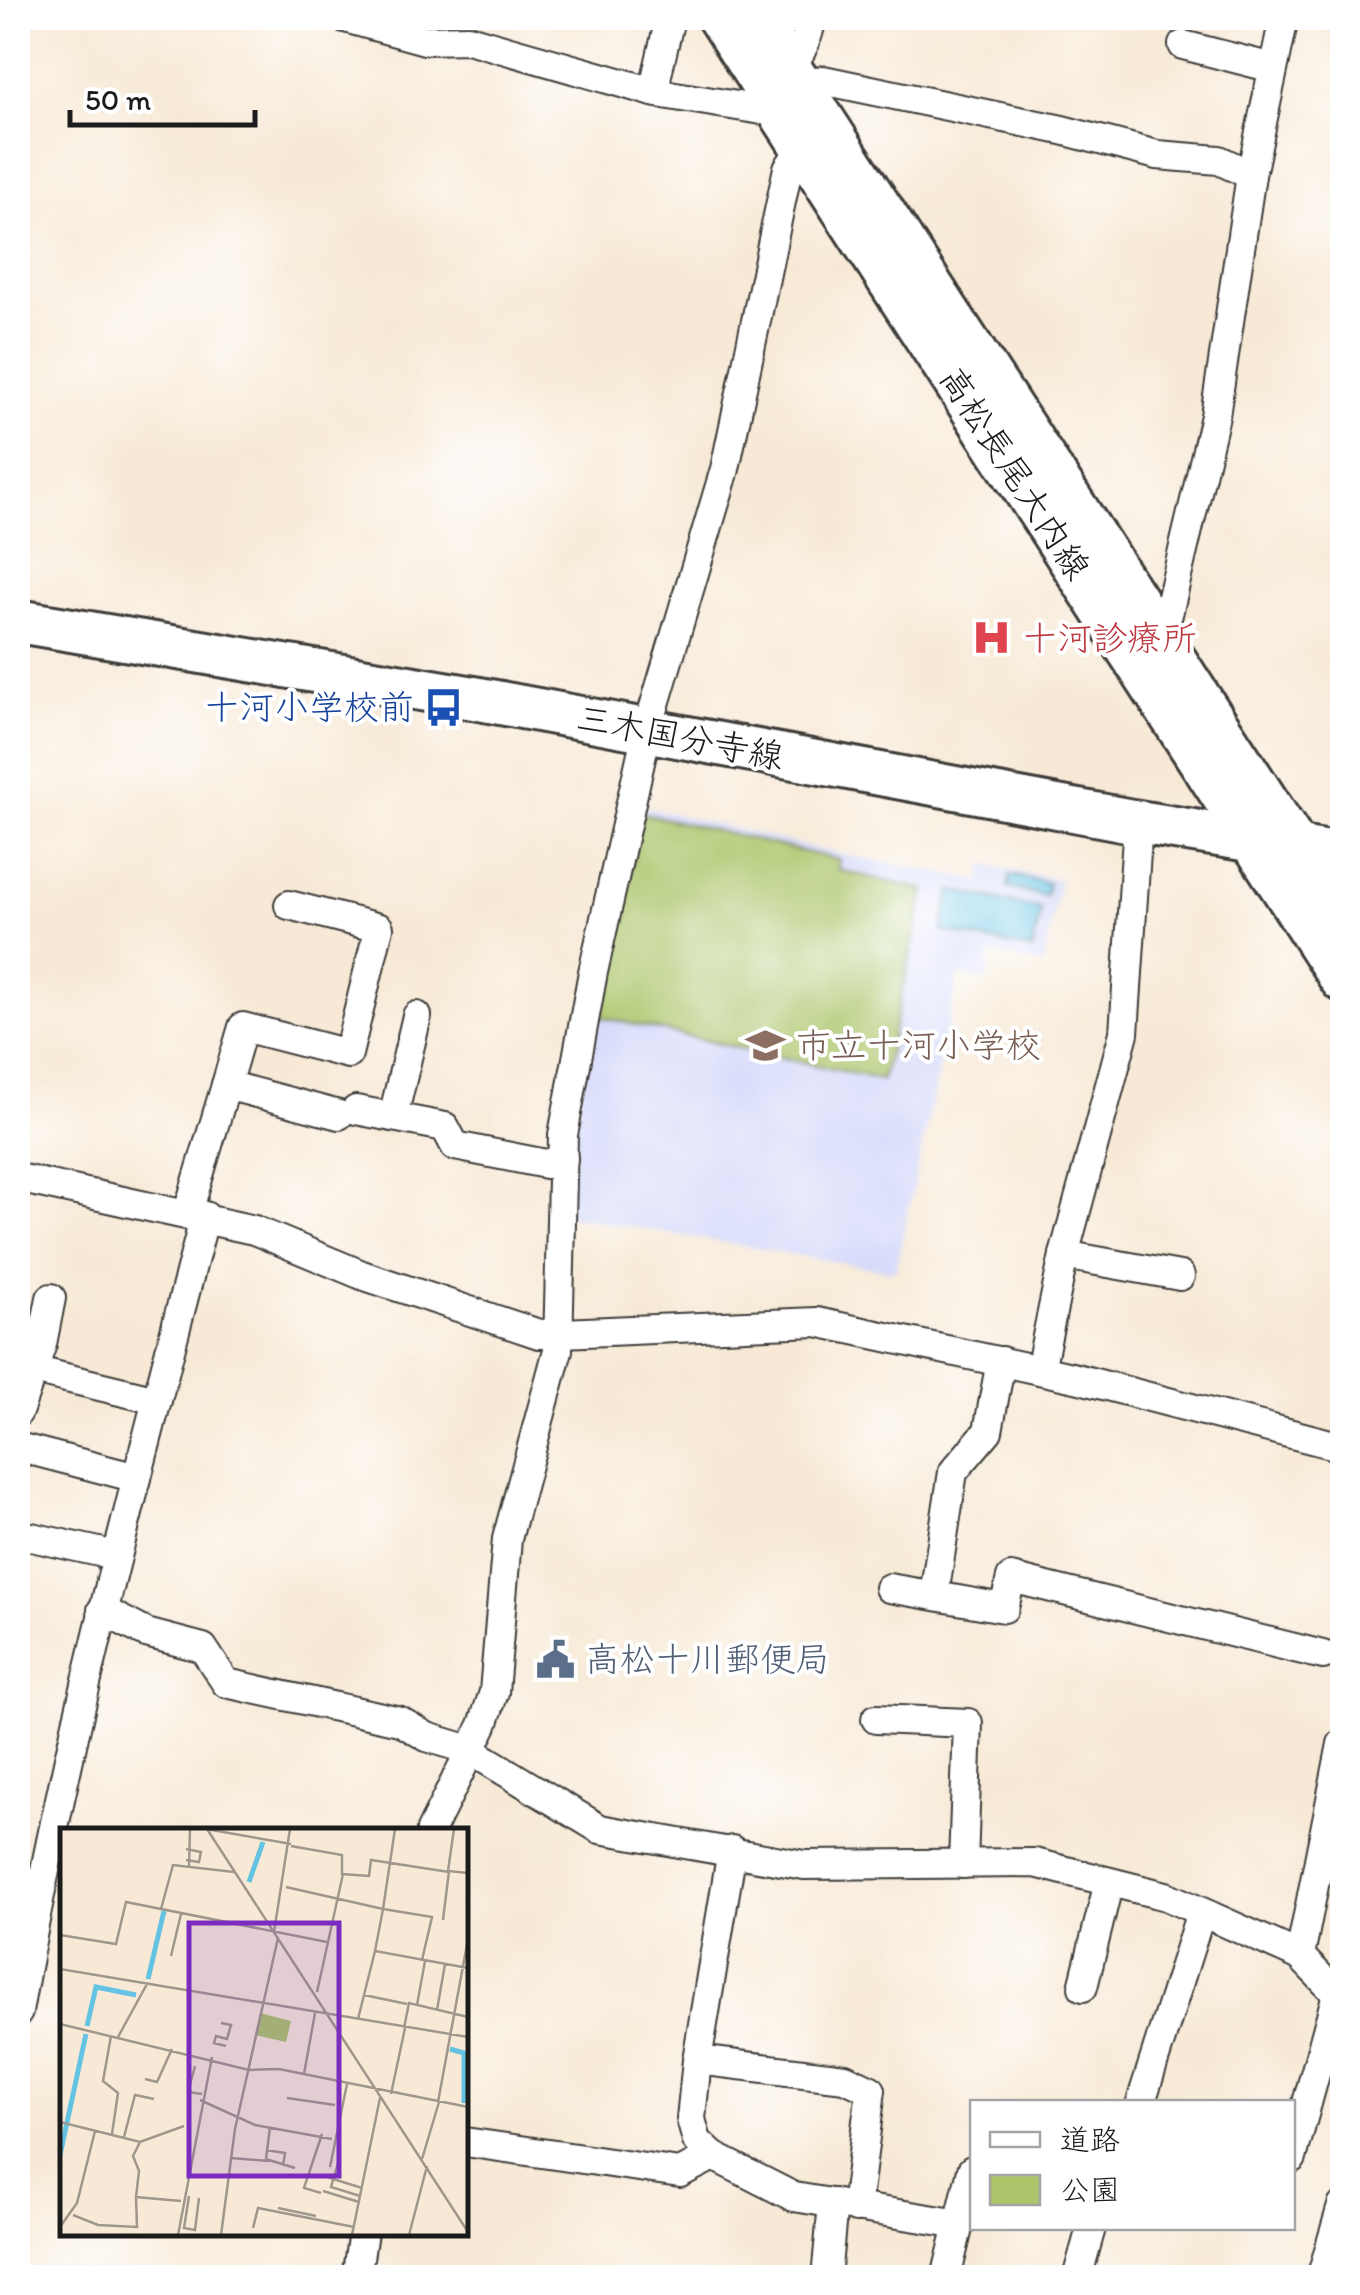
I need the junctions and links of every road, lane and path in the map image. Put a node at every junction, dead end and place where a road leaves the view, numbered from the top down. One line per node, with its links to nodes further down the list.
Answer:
1 (345, 18): 9 (street)
2 (670, 18): 9 (street)
3 (719, 18): 10 (main road, 高松長尾大内線)
4 (757, 18): 10 (main road, 高松長尾大内線)
5 (812, 18): 10 (street)
6 (1284, 18): 8 (street)
7 (1183, 45): 8 (street)
8 (1274, 68): 11 (street)
9 (653, 92): 10 (street)
10 (793, 102): 11 (street); 13 (main road, 高松長尾大内線); 14 (street); 16 (main road, 高松長尾大内線)
11 (1251, 174): 13 (street)
12 (18, 621): 14 (main road, 三木国分寺線)
13 (1158, 632): 17 (main road, 高松長尾大内線)
14 (646, 731): 15 (main road, 三木国分寺線); 25 (street)
15 (1138, 822): 16 (main road, 三木国分寺線); 28 (street)
16 (1255, 843): 17 (main road, 三木国分寺線); 21 (main road, 高松長尾大内線)
17 (1300, 851): 18 (main road, 三木国分寺線); 20 (main road, 高松長尾大内線)
18 (1342, 855)
19 (289, 905): 23 (street)
20 (1342, 917)
21 (1342, 980)
22 (418, 1016): 24 (street)
23 (226, 1085): 24 (street); 27 (street)
24 (393, 1117): 25 (street)
25 (562, 1159): 31 (street)
26 (18, 1178): 27 (street)
27 (197, 1214): 31 (street); 35 (street)
28 (1064, 1255): 29 (street); 34 (street)
29 (1180, 1276)
30 (51, 1298): 33 (street)
31 (559, 1334): 32 (street); 48 (street)
32 (1001, 1362): 34 (street); 43 (street)
33 (32, 1370): 35 (street); 36 (street)
34 (1040, 1370): 37 (street)
35 (157, 1400): 39 (street)
36 (18, 1412)
37 (1342, 1446)
38 (18, 1447): 39 (street)
39 (137, 1478): 41 (street)
40 (18, 1534): 41 (street)
41 (116, 1556): 44 (street)
42 (889, 1588): 43 (street)
43 (934, 1595): 45 (street)
44 (102, 1610): 48 (street); 56 (street)
45 (1323, 1656)
46 (876, 1718): 51 (street)
47 (1342, 1744): 54 (street)
48 (470, 1750): 49 (street); 50 (street)
49 (432, 1828)
50 (732, 1850): 51 (street); 57 (street)
51 (964, 1864): 52 (street)
52 (1109, 1882): 53 (street); 55 (street)
53 (1201, 1912): 54 (street); 58 (street)
54 (1300, 1956): 60 (street)
55 (1083, 1987)
56 (18, 2012)
57 (697, 2060): 61 (street); 63 (street)
58 (1142, 2100)
59 (468, 2142): 61 (street)
60 (1295, 2147)
61 (713, 2156): 63 (street)
62 (970, 2179): 65 (street)
63 (844, 2206): 65 (street); 70 (street)
64 (1342, 2206): 68 (street)
65 (960, 2224): 71 (street)
66 (1090, 2230): 72 (street)
67 (363, 2235): 69 (street)
68 (1330, 2265)
69 (356, 2278)
70 (826, 2278)
71 (946, 2278)
72 (1077, 2278)

